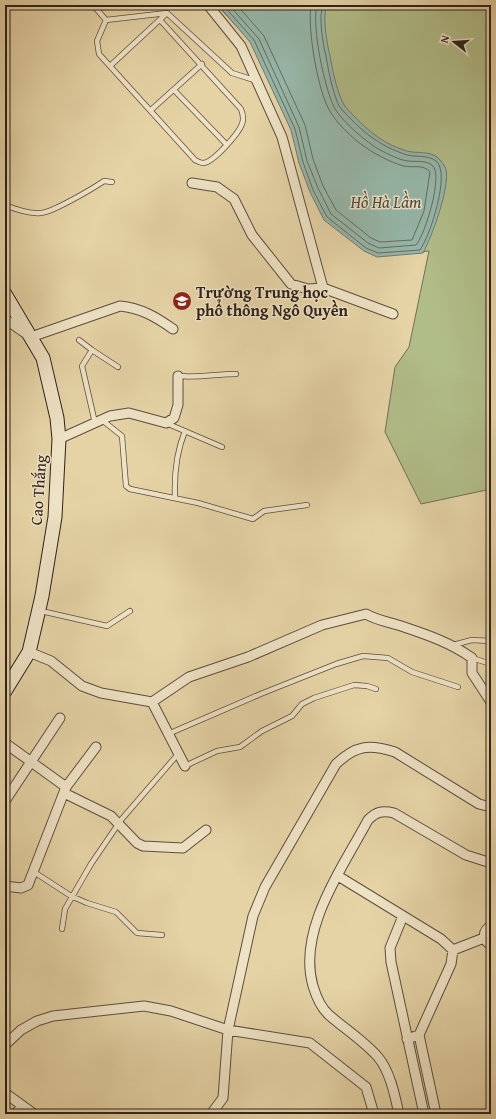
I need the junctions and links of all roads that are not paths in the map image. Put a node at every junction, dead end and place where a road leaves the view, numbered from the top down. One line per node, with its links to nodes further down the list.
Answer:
1 (93, 5): 4 (lane)
2 (208, 5): 8 (street)
3 (167, 13): 4 (lane); 5 (lane); 8 (lane)
4 (106, 20): 7 (lane)
5 (160, 20): 6 (lane); 7 (lane)
6 (202, 64): 9 (lane); 11 (lane)
7 (110, 66): 10 (lane)
8 (257, 81): 15 (street)
9 (174, 90): 10 (lane); 11 (lane)
10 (151, 110): 11 (lane)
11 (227, 145)
12 (112, 182): 14 (lane)
13 (192, 183): 15 (street)
14 (5, 205)
15 (323, 288): 17 (street)
16 (5, 294): 20 (main road, Cao Thắng)
17 (393, 314)
18 (5, 319): 20 (street)
19 (173, 329): 20 (street)
20 (31, 337): 29 (main road, Cao Thắng)
21 (79, 340): 22 (lane)
22 (92, 350): 23 (lane); 26 (lane)
23 (118, 367)
24 (236, 374): 25 (lane)
25 (178, 376): 27 (street)
26 (99, 422): 27 (street); 29 (street); 31 (lane)
27 (166, 423): 28 (lane)
28 (185, 431): 30 (lane); 31 (lane)
29 (59, 439): 33 (main road, Cao Thắng)
30 (222, 447)
31 (175, 498): 32 (lane)
32 (307, 505)
33 (39, 611): 34 (lane); 37 (main road, Cao Thắng)
34 (130, 611)
35 (491, 641): 36 (lane)
36 (453, 645): 38 (street); 43 (street)
37 (29, 652): 42 (main road, Cao Thắng); 43 (street)
38 (472, 658): 39 (lane); 44 (street)
39 (491, 664)
40 (458, 687): 46 (lane)
41 (376, 689): 51 (lane)
42 (5, 691)
43 (152, 702): 46 (street)
44 (491, 702)
45 (60, 718): 50 (street)
46 (168, 734): 49 (street)
47 (5, 743): 50 (street)
48 (96, 747): 52 (street)
49 (178, 754): 51 (street); 55 (lane)
50 (32, 762): 52 (street); 53 (street)
51 (185, 766)
52 (65, 790): 55 (street); 58 (street)
53 (5, 801)
54 (491, 807): 68 (street)
55 (120, 824): 56 (street); 61 (lane)
56 (206, 830)
57 (491, 862): 59 (street)
58 (34, 872): 60 (street); 61 (lane)
59 (338, 876): 62 (street); 78 (street)
60 (5, 886)
61 (72, 896): 64 (lane); 65 (lane)
62 (403, 916): 67 (street); 70 (street)
63 (491, 926): 66 (street)
64 (62, 929)
65 (162, 935)
66 (488, 941): 67 (street)
67 (453, 950): 69 (street)
68 (228, 1030): 71 (street); 76 (street); 77 (street)
69 (419, 1035): 70 (street); 80 (street)
70 (407, 1039): 79 (street)
71 (5, 1045)
72 (5, 1093): 73 (street)
73 (24, 1106): 74 (street); 75 (street)
74 (15, 1114)
75 (34, 1114)
76 (211, 1114)
77 (374, 1114)
78 (399, 1114)
79 (424, 1114)
80 (436, 1114)

